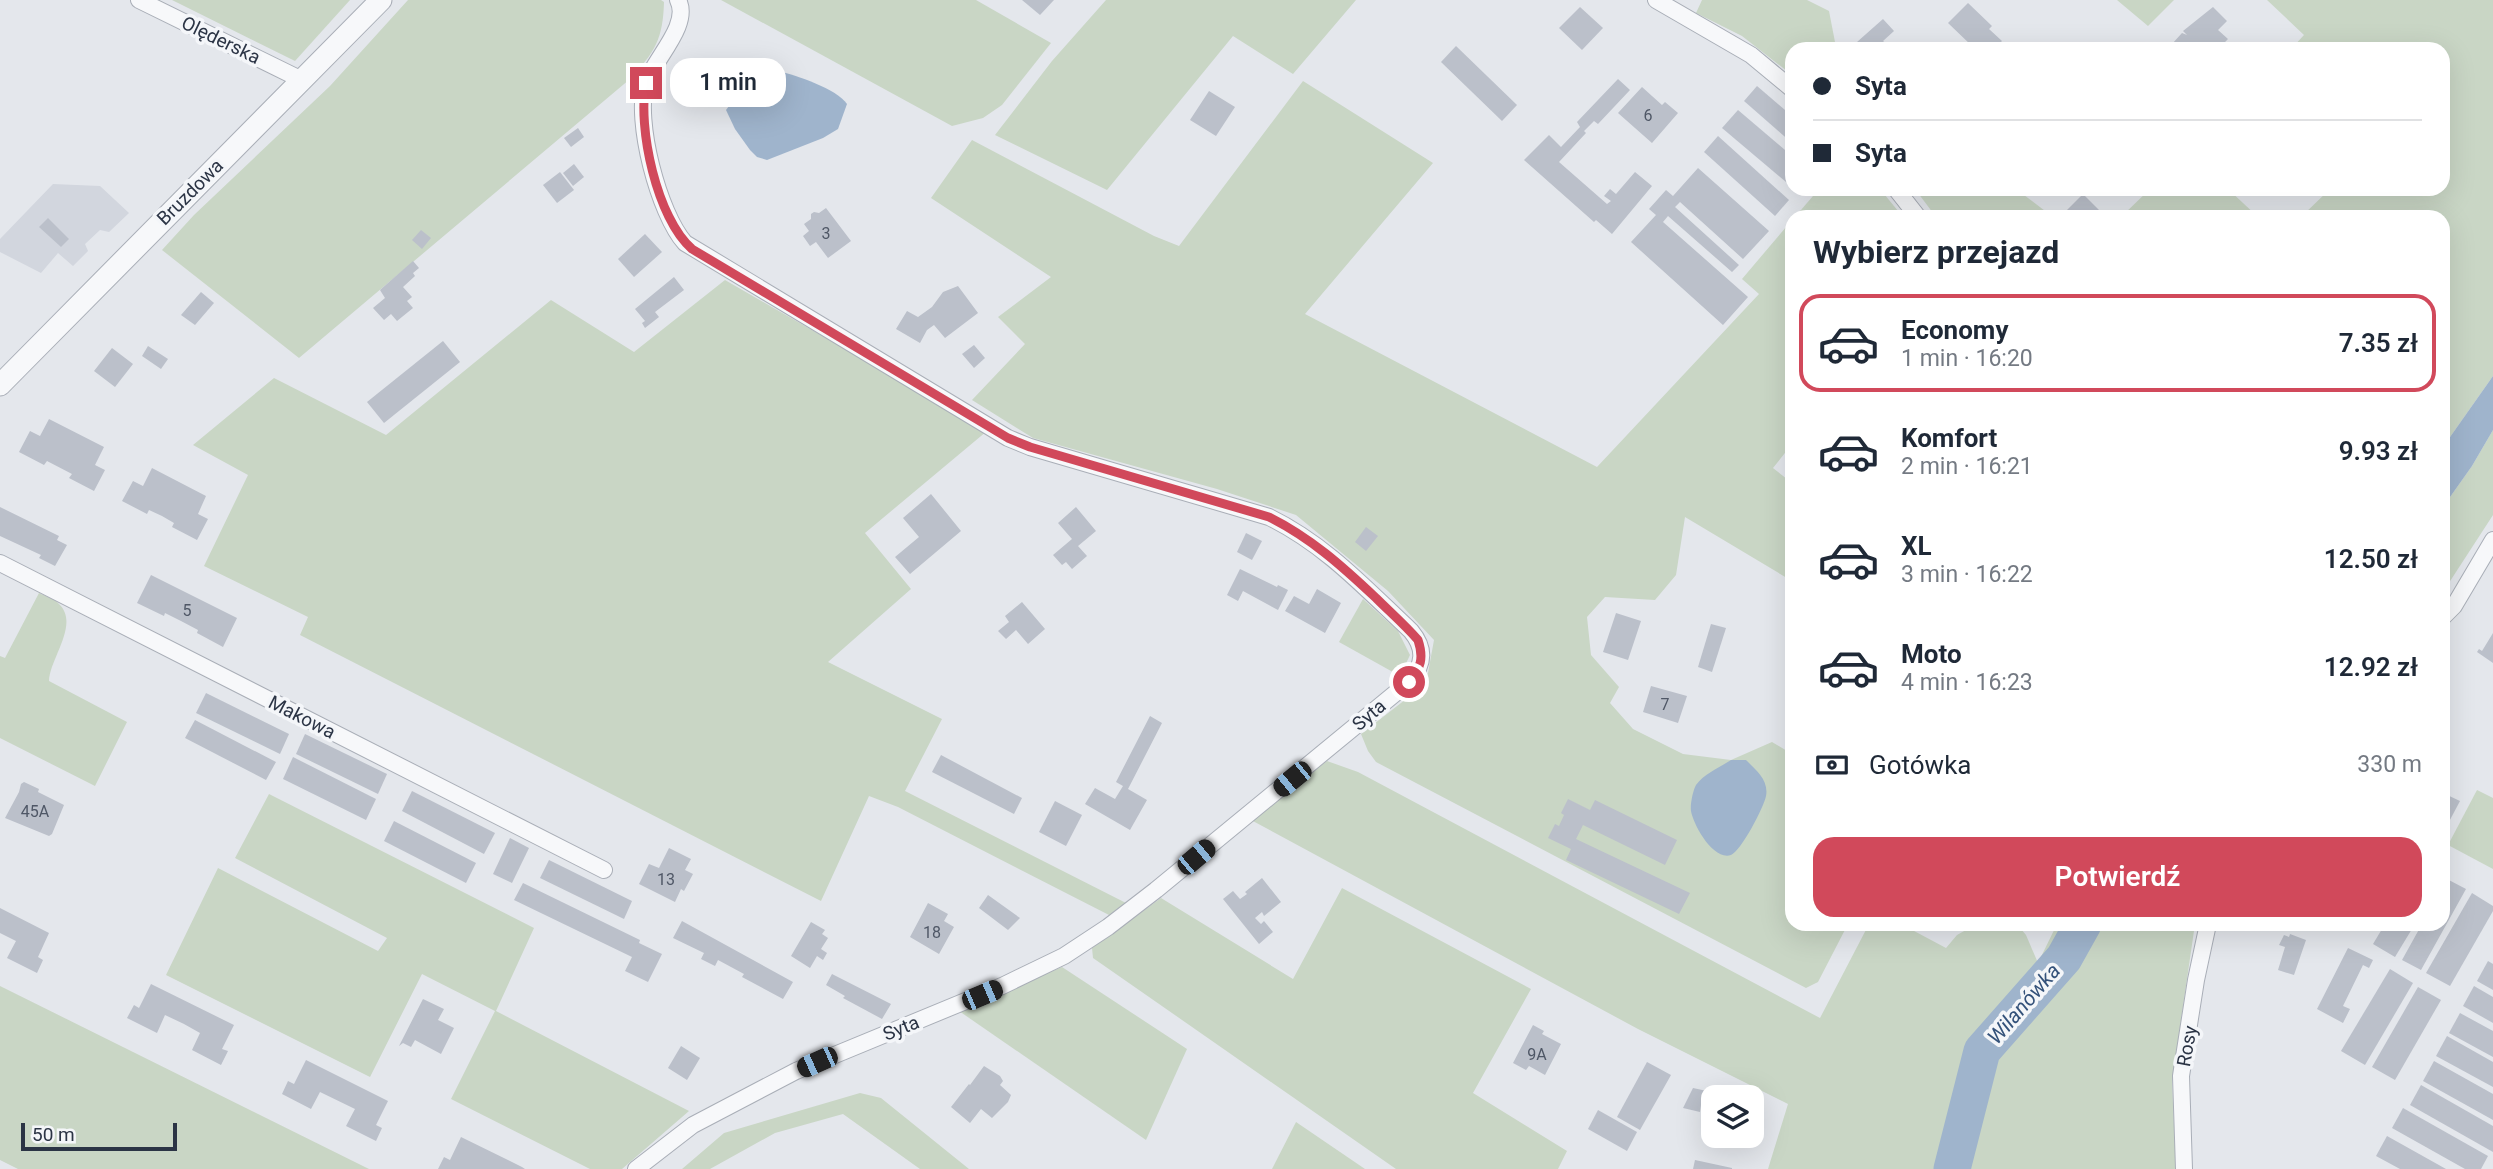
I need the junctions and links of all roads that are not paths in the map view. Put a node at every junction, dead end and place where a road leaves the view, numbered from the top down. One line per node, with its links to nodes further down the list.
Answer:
1 (139, 0): 5 (street, Olęderska)
2 (381, 0): 5 (street, Bruzdowa)
3 (678, 0): 15 (street, Syta)
4 (1656, 0): 6 (street)
5 (302, 80): 9 (street, Bruzdowa)
6 (1785, 83)
7 (1902, 196): 8 (street)
8 (1913, 210)
9 (0, 385)
10 (2493, 540): 12 (street)
11 (0, 564): 13 (street, Makowa)
12 (2450, 610)
13 (604, 870)
14 (2206, 931): 16 (street, Rosy)
15 (636, 1169)
16 (2184, 1169)

